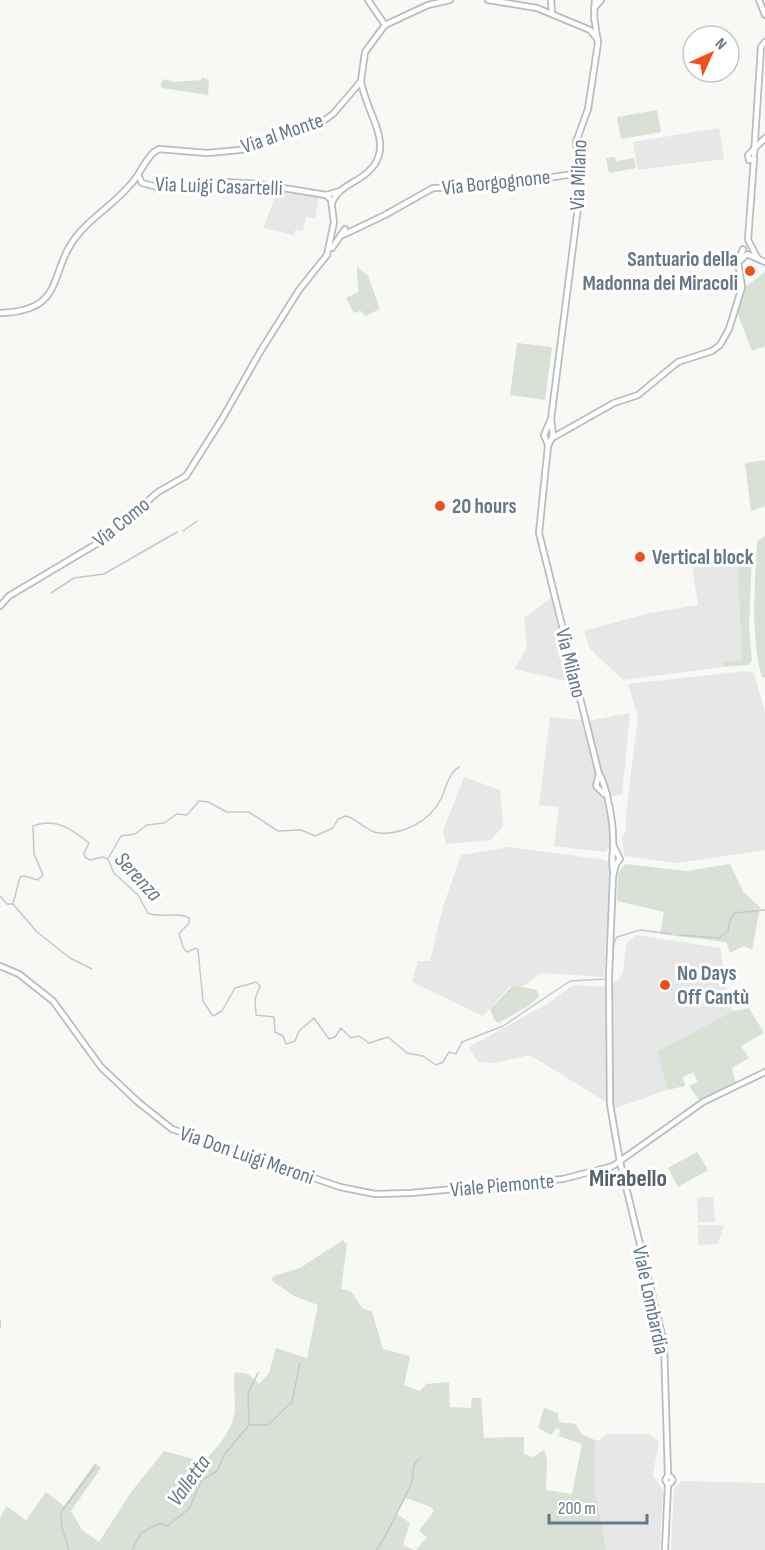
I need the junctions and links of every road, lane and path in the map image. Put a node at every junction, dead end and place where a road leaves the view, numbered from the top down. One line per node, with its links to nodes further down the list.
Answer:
1 (368, 0): 12 (street)
2 (450, 0): 12 (street)
3 (488, 0): 9 (street)
4 (551, 0): 9 (street)
5 (595, 0): 8 (street)
6 (601, 0): 8 (street)
7 (759, 0): 10 (street)
8 (594, 8): 11 (street)
9 (552, 14): 13 (street)
10 (765, 15)
11 (594, 16): 13 (street); 14 (street, Via Milano)
12 (385, 25): 16 (street)
13 (590, 30): 14 (street)
14 (598, 40): 19 (street, Via Milano)
15 (765, 42): 18 (street)
16 (360, 85): 20 (street, Via al Monte); 23 (street)
17 (765, 138): 18 (street)
18 (757, 141): 30 (street)
19 (580, 173): 29 (street, Via Borgognone); 39 (street, Via Milano)
20 (138, 175): 21 (street, Via Luigi Casartelli); 22 (street)
21 (141, 182): 22 (street); 24 (street, Via Luigi Casartelli)
22 (130, 185): 38 (street)
23 (340, 191): 24 (street, Via Luigi Casartelli); 25 (street)
24 (326, 195): 25 (street)
25 (332, 203): 26 (street)
26 (333, 215): 27 (street); 28 (street)
27 (340, 224): 28 (street); 29 (street)
28 (334, 230): 29 (street); 33 (street)
29 (344, 233): 33 (street)
30 (748, 237): 31 (street); 32 (street)
31 (743, 248): 32 (street); 34 (street); 37 (street)
32 (751, 248): 34 (street); 35 (street)
33 (330, 249): 40 (street, Via Como)
34 (747, 254): 35 (street); 37 (street)
35 (758, 259): 36 (street)
36 (765, 262)
37 (738, 264): 39 (street)
38 (0, 313)
39 (550, 436): 41 (street, Via Milano)
40 (0, 606)
41 (600, 780): 42 (street); 42 (street)
42 (602, 787): 43 (street)
43 (614, 854): 44 (street); 44 (street)
44 (613, 862): 47 (street)
45 (0, 966): 48 (street, Via Don Luigi Meroni)
46 (765, 1072): 47 (street, Viale Piemonte)
47 (620, 1162): 48 (street, Viale Piemonte); 49 (street, Viale Lombardia)
48 (381, 1194)
49 (665, 1550)

